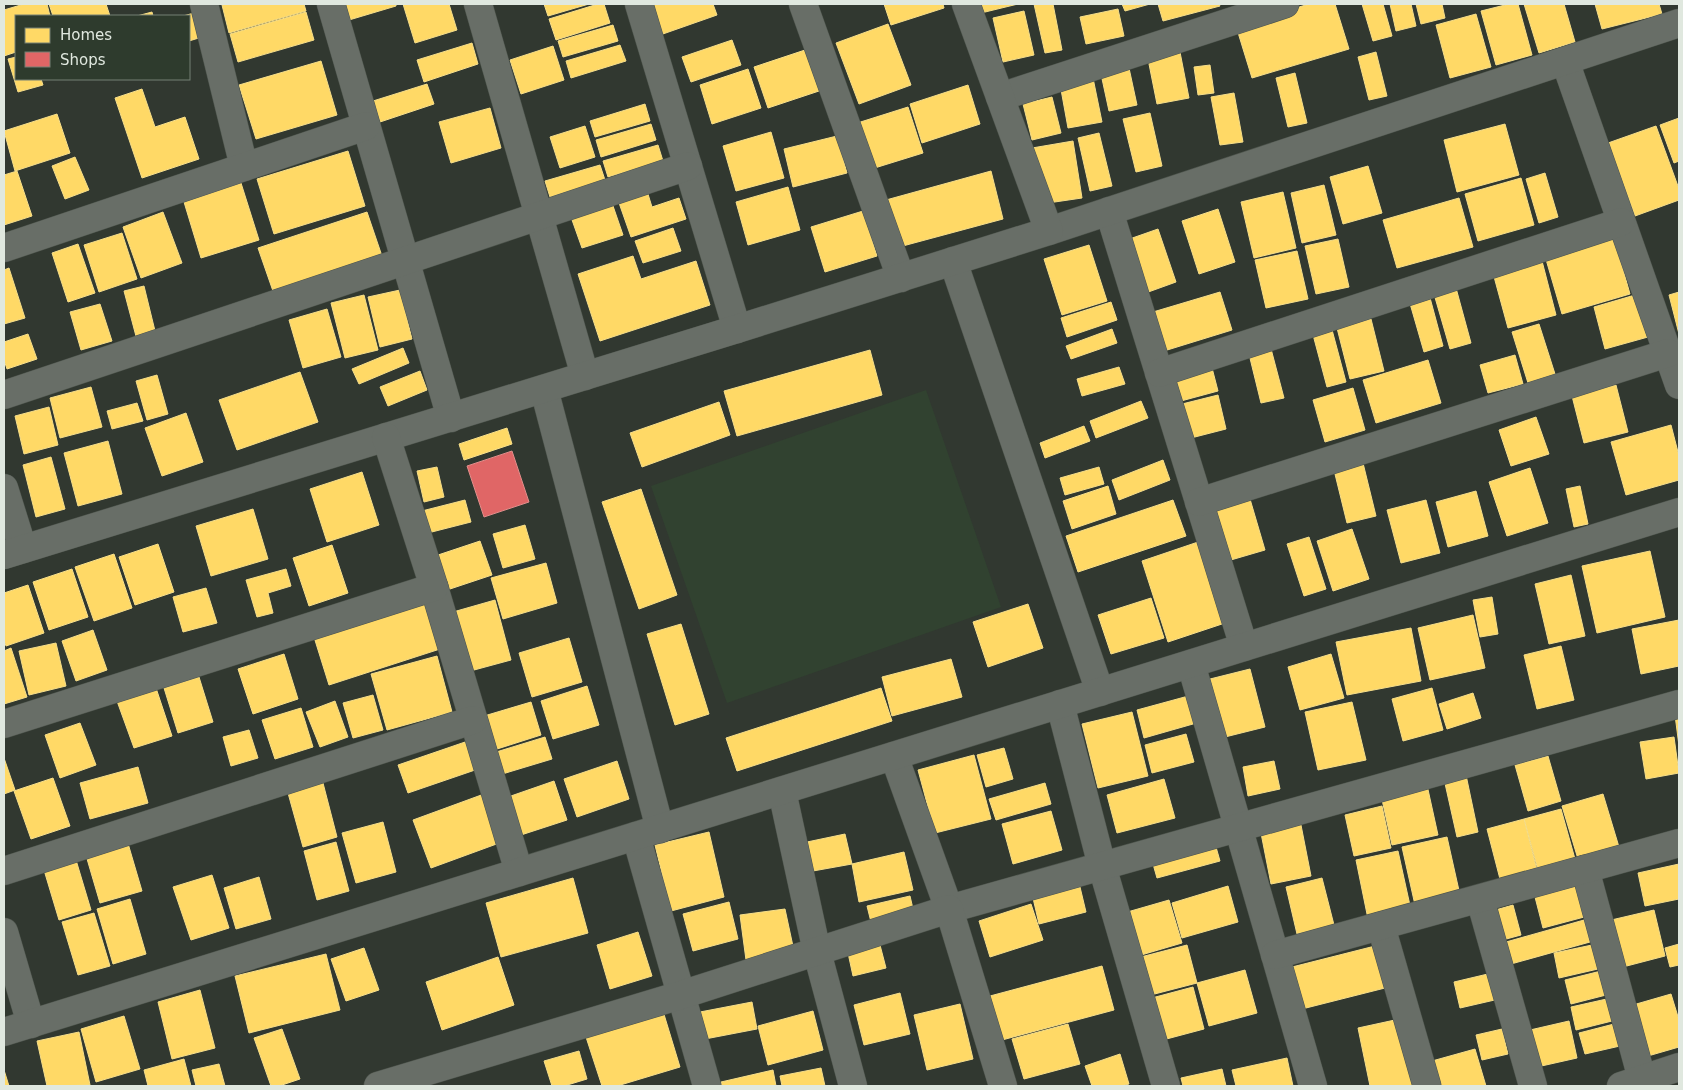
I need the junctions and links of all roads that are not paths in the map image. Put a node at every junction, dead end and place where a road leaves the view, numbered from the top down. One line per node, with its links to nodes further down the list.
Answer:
1 (204, 4): 13 (street)
2 (331, 4): 11 (street)
3 (478, 4): 15 (street)
4 (639, 4): 12 (street)
5 (803, 4): 21 (street)
6 (966, 4): 10 (street)
7 (1285, 4): 10 (street)
8 (1679, 23): 9 (street)
9 (1565, 61): 14 (street); 16 (street)
10 (1000, 96): 17 (street)
11 (366, 126): 13 (street); 19 (street)
12 (688, 166): 15 (street); 22 (street)
13 (244, 167): 18 (street)
14 (1109, 211): 17 (street); 24 (street)
15 (539, 216): 19 (street); 25 (street)
16 (1621, 222): 23 (street); 24 (street)
17 (1048, 231): 20 (street)
18 (4, 248)
19 (405, 261): 28 (street); 29 (street)
20 (953, 261): 21 (street); 38 (street)
21 (901, 278): 22 (street)
22 (737, 329): 25 (street)
23 (1668, 353): 26 (street); 32 (street)
24 (1159, 373): 32 (street)
25 (585, 376): 27 (street)
26 (1679, 385)
27 (544, 389): 29 (street); 46 (street)
28 (4, 396)
29 (451, 418): 30 (street)
30 (386, 437): 34 (street); 35 (street)
31 (4, 488): 34 (street)
32 (1199, 502): 36 (street)
33 (1679, 512): 36 (street)
34 (13, 552)
35 (434, 587): 41 (street); 42 (street)
36 (1244, 647): 37 (street)
37 (1191, 664): 38 (street); 45 (street)
38 (1100, 692): 39 (street)
39 (1060, 704): 43 (street); 48 (street)
40 (1679, 704): 45 (street)
41 (473, 720): 50 (street); 51 (street)
42 (4, 724)
43 (894, 756): 44 (street); 53 (street)
44 (782, 792): 46 (street); 56 (street)
45 (1238, 827): 48 (street); 57 (street)
46 (648, 832): 51 (street); 58 (street)
47 (1679, 843): 49 (street)
48 (1102, 866): 53 (street); 67 (street)
49 (1585, 869): 52 (street); 62 (street)
50 (4, 871)
51 (519, 872): 59 (street)
52 (1480, 898): 54 (street); 70 (street)
53 (949, 909): 56 (street); 66 (street)
54 (1381, 926): 57 (street); 69 (street)
55 (4, 932): 59 (street)
56 (817, 952): 58 (street); 65 (street)
57 (1275, 955): 68 (street)
58 (681, 995): 63 (street); 64 (street)
59 (31, 1024): 60 (street)
60 (4, 1032)
61 (1679, 1067): 62 (street)
62 (1632, 1083)
63 (378, 1086)
64 (707, 1086)
65 (853, 1086)
66 (1003, 1086)
67 (1166, 1086)
68 (1313, 1086)
69 (1427, 1086)
70 (1533, 1086)

